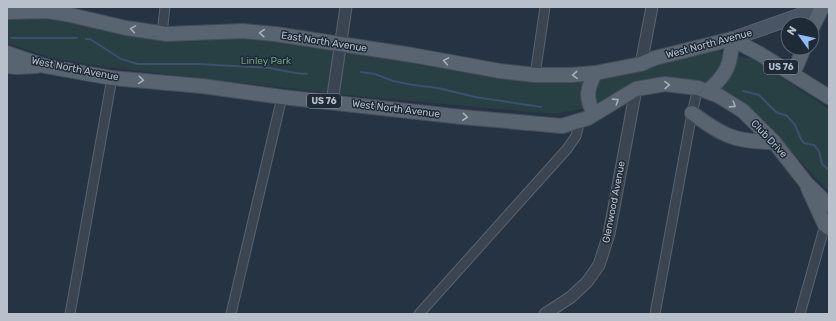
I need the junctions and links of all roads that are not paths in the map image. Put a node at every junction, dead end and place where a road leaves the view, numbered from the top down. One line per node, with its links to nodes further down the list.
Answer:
1 (165, 7): 7 (street)
2 (346, 7): 9 (street)
3 (545, 7): 17 (street)
4 (652, 7): 12 (street)
5 (822, 7): 8 (main road, West North Avenue)
6 (7, 12): 7 (main road, East North Avenue, one-way to 6)
7 (162, 34): 9 (main road, East North Avenue, one-way to 7)
8 (732, 39): 12 (main road, West North Avenue); 16 (main road, US 76); 20 (main road)
9 (340, 45): 17 (main road, East North Avenue, one-way to 9); 23 (street)
10 (7, 53): 14 (main road, West North Avenue / US 76)
11 (801, 56): 16 (main road)
12 (641, 64): 15 (main road, East North Avenue)
13 (7, 66): 14 (main road)
14 (45, 66): 18 (main road, West North Avenue / US 76)
15 (595, 73): 17 (main road, East North Avenue, one-way to 17); 25 (main road)
16 (793, 74): 22 (main road, US 76)
17 (535, 75)
18 (112, 78): 21 (main road, West North Avenue / US 76, one-way to 21); 31 (street)
19 (636, 89): 20 (main road, US 76, one-way to 20); 25 (main road, West North Avenue / US 76, one-way to 19); 34 (street, Glenwood Avenue)
20 (703, 90): 24 (street); 27 (main road, Club Drive / US 76, one-way to 27)
21 (282, 97): 23 (main road, West North Avenue / US 76); 32 (street)
22 (829, 97)
23 (332, 102): 26 (main road, West North Avenue / US 76, one-way to 26)
24 (692, 113): 27 (main road); 35 (street)
25 (594, 114): 26 (main road, West North Avenue / US 76)
26 (580, 120): 33 (street)
27 (774, 142): 28 (main road, Club Drive / US 76)
28 (806, 184): 29 (main road, Club Drive / US 76); 30 (main road)
29 (829, 205)
30 (827, 226): 36 (street)
31 (70, 314)
32 (231, 314)
33 (419, 314)
34 (545, 314)
35 (655, 314)
36 (800, 314)

